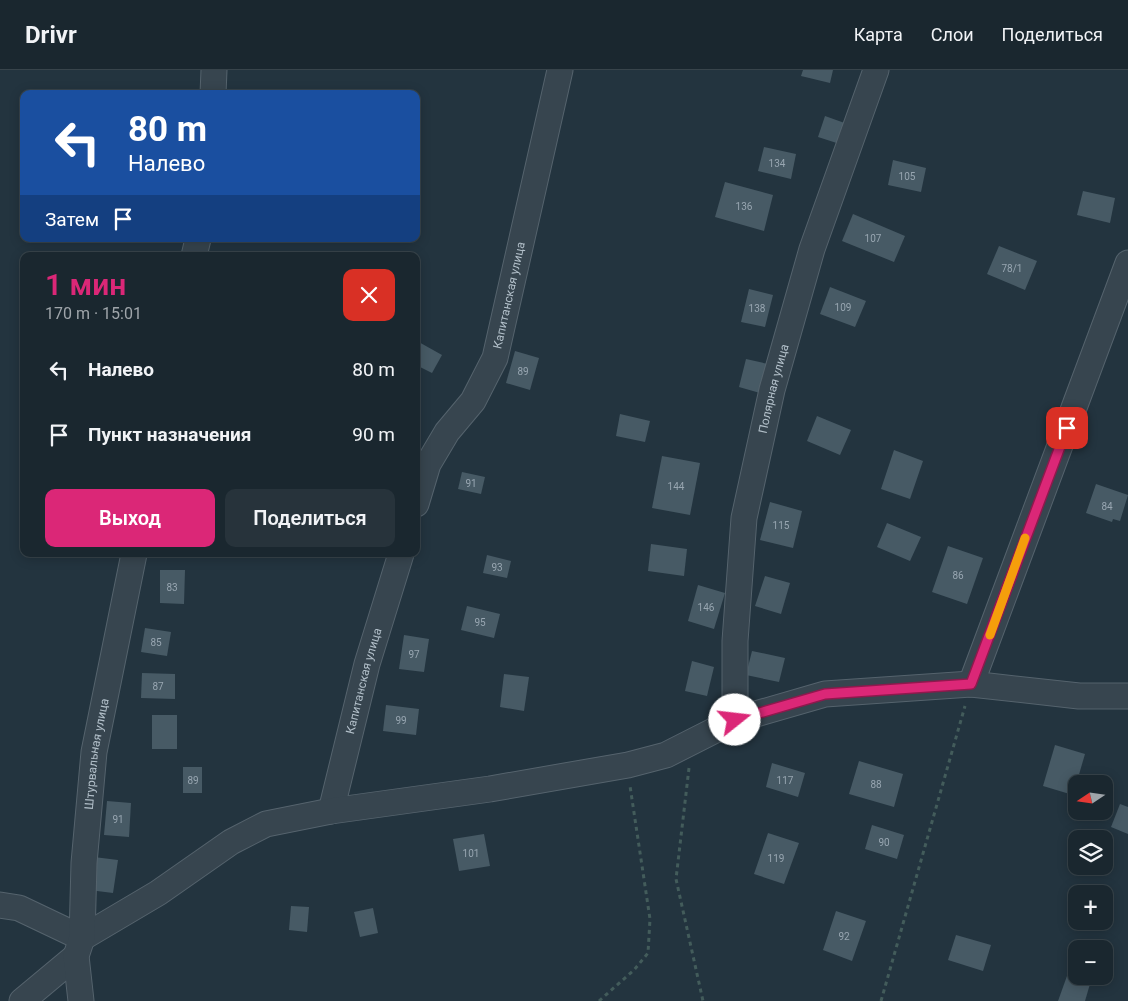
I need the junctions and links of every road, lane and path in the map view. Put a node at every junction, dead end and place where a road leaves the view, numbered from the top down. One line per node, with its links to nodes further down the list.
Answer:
1 (214, 70): 4 (street)
2 (560, 70): 6 (street, Капитанская улица)
3 (876, 70): 11 (street, Полярная улица)
4 (212, 90)
5 (1128, 263): 9 (street)
6 (420, 491)
7 (133, 557): 16 (street, Штурвальная улица)
8 (400, 557): 14 (street, Капитанская улица)
9 (971, 684): 10 (street); 11 (street); 21 (path)
10 (1128, 696)
11 (735, 720): 12 (street)
12 (692, 740): 13 (street); 20 (path)
13 (628, 765): 14 (street); 19 (path)
14 (331, 811): 16 (street)
15 (0, 905): 16 (street)
16 (79, 947): 17 (street); 18 (street, Штурвальная улица)
17 (22, 1001)
18 (81, 1001)
19 (598, 1001)
20 (703, 1001)
21 (881, 1001)

